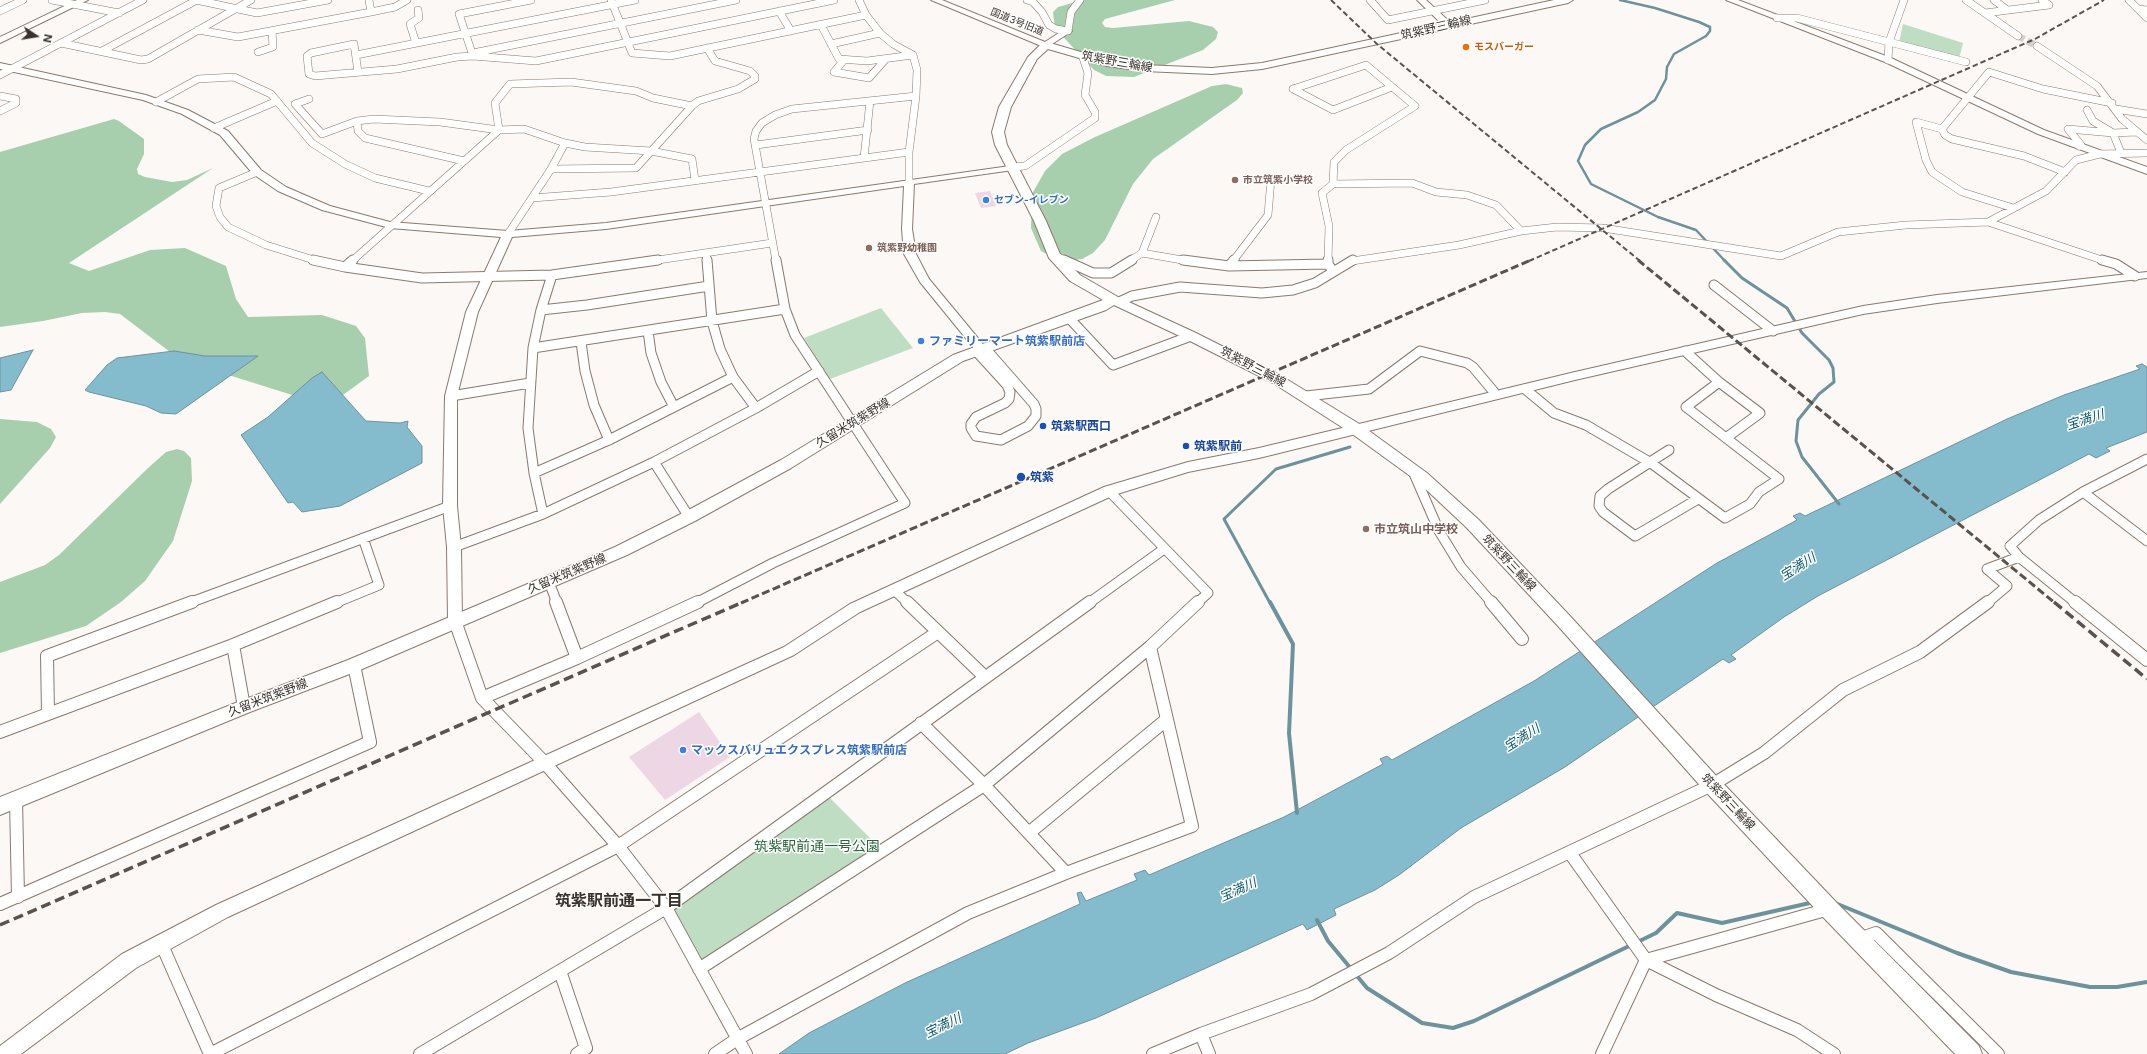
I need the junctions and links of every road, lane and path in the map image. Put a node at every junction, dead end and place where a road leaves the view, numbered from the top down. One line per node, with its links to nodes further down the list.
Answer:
1 (24, 0): 39 (street)
2 (52, 0): 32 (street)
3 (84, 0): 32 (street)
4 (143, 0): 43 (street)
5 (196, 0): 34 (street); 67 (street)
6 (251, 0): 34 (street)
7 (328, 0): 34 (street)
8 (369, 0): 41 (street)
9 (407, 0): 41 (street)
10 (531, 0): 55 (street)
11 (635, 0): 30 (street)
12 (736, 0): 48 (street)
13 (834, 0): 42 (street)
14 (859, 0): 45 (street)
15 (935, 0): 64 (street, 国道3号旧道)
16 (1027, 0): 54 (street)
17 (1079, 0): 54 (street)
18 (1370, 0): 40 (street)
19 (1421, 0): 40 (street)
20 (1485, 0): 29 (street)
21 (1568, 0): 31 (main road, 筑紫野三輪線)
22 (1730, 0): 46 (street)
23 (1904, 0): 60 (street)
24 (1966, 0): 44 (street)
25 (1994, 0): 37 (street)
26 (2042, 0): 33 (street)
27 (2057, 0): 33 (street)
28 (2130, 0): 35 (street)
29 (1472, 1): 40 (street)
30 (611, 2): 48 (street); 55 (street)
31 (1541, 3): 50 (main road, 筑紫野三輪線)
32 (75, 4): 43 (street); 58 (street)
33 (2049, 5): 37 (street)
34 (235, 9): 51 (street)
35 (2138, 9): 38 (street); 47 (street)
36 (418, 10): 62 (street)
37 (2006, 10): 44 (street)
38 (2147, 10)
39 (0, 11)
40 (1433, 11): 50 (street)
41 (371, 12): 52 (street)
42 (779, 12): 53 (street); 59 (street)
43 (119, 13): 61 (street)
44 (1985, 13): 57 (street)
45 (866, 15): 49 (street); 56 (street)
46 (1777, 18): 60 (street); 75 (street)
47 (2147, 18)
48 (619, 23): 59 (street); 69 (street)
49 (821, 25): 53 (street); 63 (street)
50 (1448, 25): 72 (main road, 筑紫野三輪線)
51 (198, 30): 52 (street); 67 (street)
52 (272, 31): 68 (street)
53 (790, 31): 66 (street)
54 (1068, 31): 64 (street)
55 (465, 33): 62 (street); 69 (street)
56 (880, 33): 63 (street); 71 (street)
57 (2018, 36)
58 (0, 40)
59 (628, 42): 66 (street); 69 (street)
60 (1889, 42): 75 (street); 76 (street)
61 (61, 43): 67 (street); 78 (street)
62 (416, 43): 70 (street)
63 (831, 44): 73 (street)
64 (1046, 45): 72 (main road, 筑紫野三輪線); 112 (main road, 筑紫野三輪線)
65 (2037, 46): 90 (street)
66 (707, 48): 89 (street)
67 (102, 52)
68 (258, 52)
69 (473, 54): 79 (street)
70 (356, 55): 79 (street); 79 (street)
71 (913, 55): 74 (street); 83 (street)
72 (1083, 58): 112 (street)
73 (844, 60): 74 (street); 74 (street)
74 (885, 60)
75 (1888, 60): 84 (street)
76 (1966, 62)
77 (0, 66): 78 (street)
78 (12, 69): 80 (street); 88 (street)
79 (358, 72)
80 (0, 75)
81 (1392, 87): 81 (street); 121 (street)
82 (0, 96): 92 (street)
83 (916, 96): 87 (street); 106 (street)
84 (1967, 98): 90 (street); 96 (street); 104 (street)
85 (309, 99): 94 (street)
86 (277, 101): 88 (street); 95 (street); 122 (street)
87 (870, 101): 98 (street); 103 (street)
88 (156, 102): 95 (street)
89 (692, 106): 97 (street); 105 (street)
90 (2114, 106): 93 (street); 99 (street)
91 (2087, 110): 100 (street)
92 (0, 112)
93 (2147, 114)
94 (357, 121): 97 (street); 111 (street)
95 (214, 128): 115 (street)
96 (1942, 129): 117 (street); 125 (street)
97 (499, 130): 102 (street); 111 (street)
98 (868, 130): 103 (street); 110 (street)
99 (2136, 132): 100 (street); 101 (street)
100 (2113, 133): 104 (street); 108 (street)
101 (2147, 140)
102 (565, 143): 105 (street); 113 (street)
103 (756, 145): 116 (street)
104 (2079, 146): 109 (street)
105 (651, 151): 113 (street); 119 (street)
106 (909, 152): 110 (street); 120 (street)
107 (2147, 152): 108 (street)
108 (2121, 153): 109 (street)
109 (2100, 154): 114 (street); 117 (street)
110 (864, 158): 116 (street)
111 (464, 161): 122 (street)
112 (1013, 167): 120 (street); 134 (main road, 筑紫野三輪線)
113 (551, 169): 123 (street)
114 (2147, 171)
115 (257, 172): 128 (street); 136 (street)
116 (760, 172): 119 (street); 124 (street)
117 (2065, 172): 125 (street)
118 (1271, 179): 135 (street)
119 (695, 180): 123 (street)
120 (909, 183): 124 (street); 153 (street)
121 (1333, 184): 129 (street); 137 (street)
122 (429, 191): 128 (street)
123 (532, 198): 130 (street)
124 (767, 203): 130 (street); 131 (street)
125 (2013, 208): 127 (street)
126 (1156, 217): 133 (street)
127 (1988, 222): 129 (street); 139 (street)
128 (390, 225): 130 (street); 136 (street)
129 (1521, 231): 137 (street)
130 (508, 234): 140 (street)
131 (772, 243): 132 (street); 144 (street)
132 (706, 253): 138 (street); 142 (street)
133 (1142, 254): 134 (street); 135 (street)
134 (1054, 255): 143 (main road, 筑紫野三輪線)
135 (1229, 266): 137 (street)
136 (345, 267): 140 (street)
137 (1331, 268): 143 (street)
138 (552, 275): 140 (street); 145 (street)
139 (2141, 275): 149 (street)
140 (487, 278): 161 (street)
141 (1714, 285): 149 (street)
142 (709, 286): 145 (street); 147 (street)
143 (1116, 301): 146 (main road, 久留米筑紫野線); 150 (main road, 筑紫野三輪線)
144 (785, 309): 147 (street); 155 (street)
145 (541, 310): 152 (street)
146 (1069, 318): 150 (street); 153 (main road, 久留米筑紫野線)
147 (712, 321): 148 (street); 156 (street)
148 (648, 331): 151 (street); 163 (street)
149 (1773, 331): 154 (street)
150 (1191, 336): 162 (main road, 筑紫野三輪線)
151 (581, 342): 152 (street); 168 (street)
152 (533, 348): 158 (street)
153 (981, 349): 153 (street); 165 (main road, 久留米筑紫野線)
154 (1685, 352): 157 (street); 159 (street)
155 (819, 371): 164 (street); 165 (street)
156 (733, 377): 163 (street); 164 (street)
157 (1719, 382): 167 (street); 167 (street)
158 (530, 384): 161 (street); 174 (street)
159 (1525, 389): 166 (street); 172 (street)
160 (1494, 392): 162 (street)
161 (451, 396): 178 (street)
162 (1306, 396): 166 (main road, 筑紫野三輪線)
163 (674, 407): 168 (street)
164 (756, 408): 171 (street)
165 (853, 422): 180 (main road, 久留米筑紫野線); 193 (street)
166 (1356, 429): 173 (main road, 筑紫野三輪線); 175 (street)
167 (1726, 438): 177 (street)
168 (609, 440): 174 (street)
169 (1669, 450): 172 (street)
170 (2147, 459): 176 (street)
171 (654, 462): 179 (street); 180 (street)
172 (1651, 463): 177 (street); 177 (street)
173 (1412, 469): 190 (street); 205 (main road, 筑紫野三輪線)
174 (534, 473): 179 (street)
175 (1109, 491): 184 (street); 187 (street)
176 (2083, 492): 182 (street); 185 (street)
177 (1698, 499)
178 (450, 506): 181 (street); 183 (street)
179 (543, 514): 183 (street)
180 (689, 518): 186 (main road, 久留米筑紫野線)
181 (363, 538): 191 (street); 199 (street)
182 (2147, 542)
183 (454, 548): 188 (street)
184 (1164, 549): 192 (street); 196 (street)
185 (2019, 557): 194 (street); 205 (street)
186 (549, 582): 188 (main road, 久留米筑紫野線); 193 (street)
187 (895, 591): 189 (street); 203 (street)
188 (455, 621): 195 (main road, 久留米筑紫野線); 197 (street)
189 (938, 632): 196 (street); 209 (street)
190 (1522, 639)
191 (233, 645): 198 (street); 199 (street)
192 (1150, 647): 200 (street); 204 (street)
193 (577, 658): 197 (street)
194 (2147, 660)
195 (354, 665): 198 (main road, 久留米筑紫野線); 212 (street)
196 (985, 677): 201 (street)
197 (482, 698): 203 (street)
198 (244, 708): 206 (main road, 久留米筑紫野線)
199 (48, 713): 202 (street)
200 (1166, 720): 208 (street); 211 (street)
201 (921, 723): 204 (street); 214 (street)
202 (0, 732)
203 (544, 762): 209 (street); 217 (street)
204 (984, 785): 208 (street); 219 (street)
205 (1712, 785): 210 (street); 215 (main road, 筑紫野三輪線)
206 (16, 799): 207 (main road, 久留米筑紫野線); 212 (street)
207 (0, 806)
208 (1030, 832): 211 (street)
209 (618, 846): 214 (street); 225 (street)
210 (1570, 853): 218 (street); 221 (street)
211 (1066, 873): 222 (street)
212 (18, 897): 213 (street)
213 (0, 904)
214 (666, 908): 219 (street); 220 (street)
215 (1829, 909): 216 (main road, 筑紫野三輪線); 218 (street)
216 (1859, 939): 233 (main road, 筑紫野三輪線); 234 (street)
217 (161, 943): 224 (street); 225 (street)
218 (1646, 960): 231 (street); 232 (street)
219 (699, 969): 222 (street)
220 (560, 971): 226 (street); 227 (street)
221 (1200, 1034): 229 (street); 230 (street)
222 (737, 1039): 223 (street); 228 (street)
223 (745, 1052)
224 (5, 1054)
225 (210, 1054)
226 (420, 1054)
227 (577, 1054)
228 (715, 1054)
229 (1153, 1054)
230 (1209, 1054)
231 (1602, 1054)
232 (1834, 1054)
233 (1971, 1054)
234 (1998, 1054)

